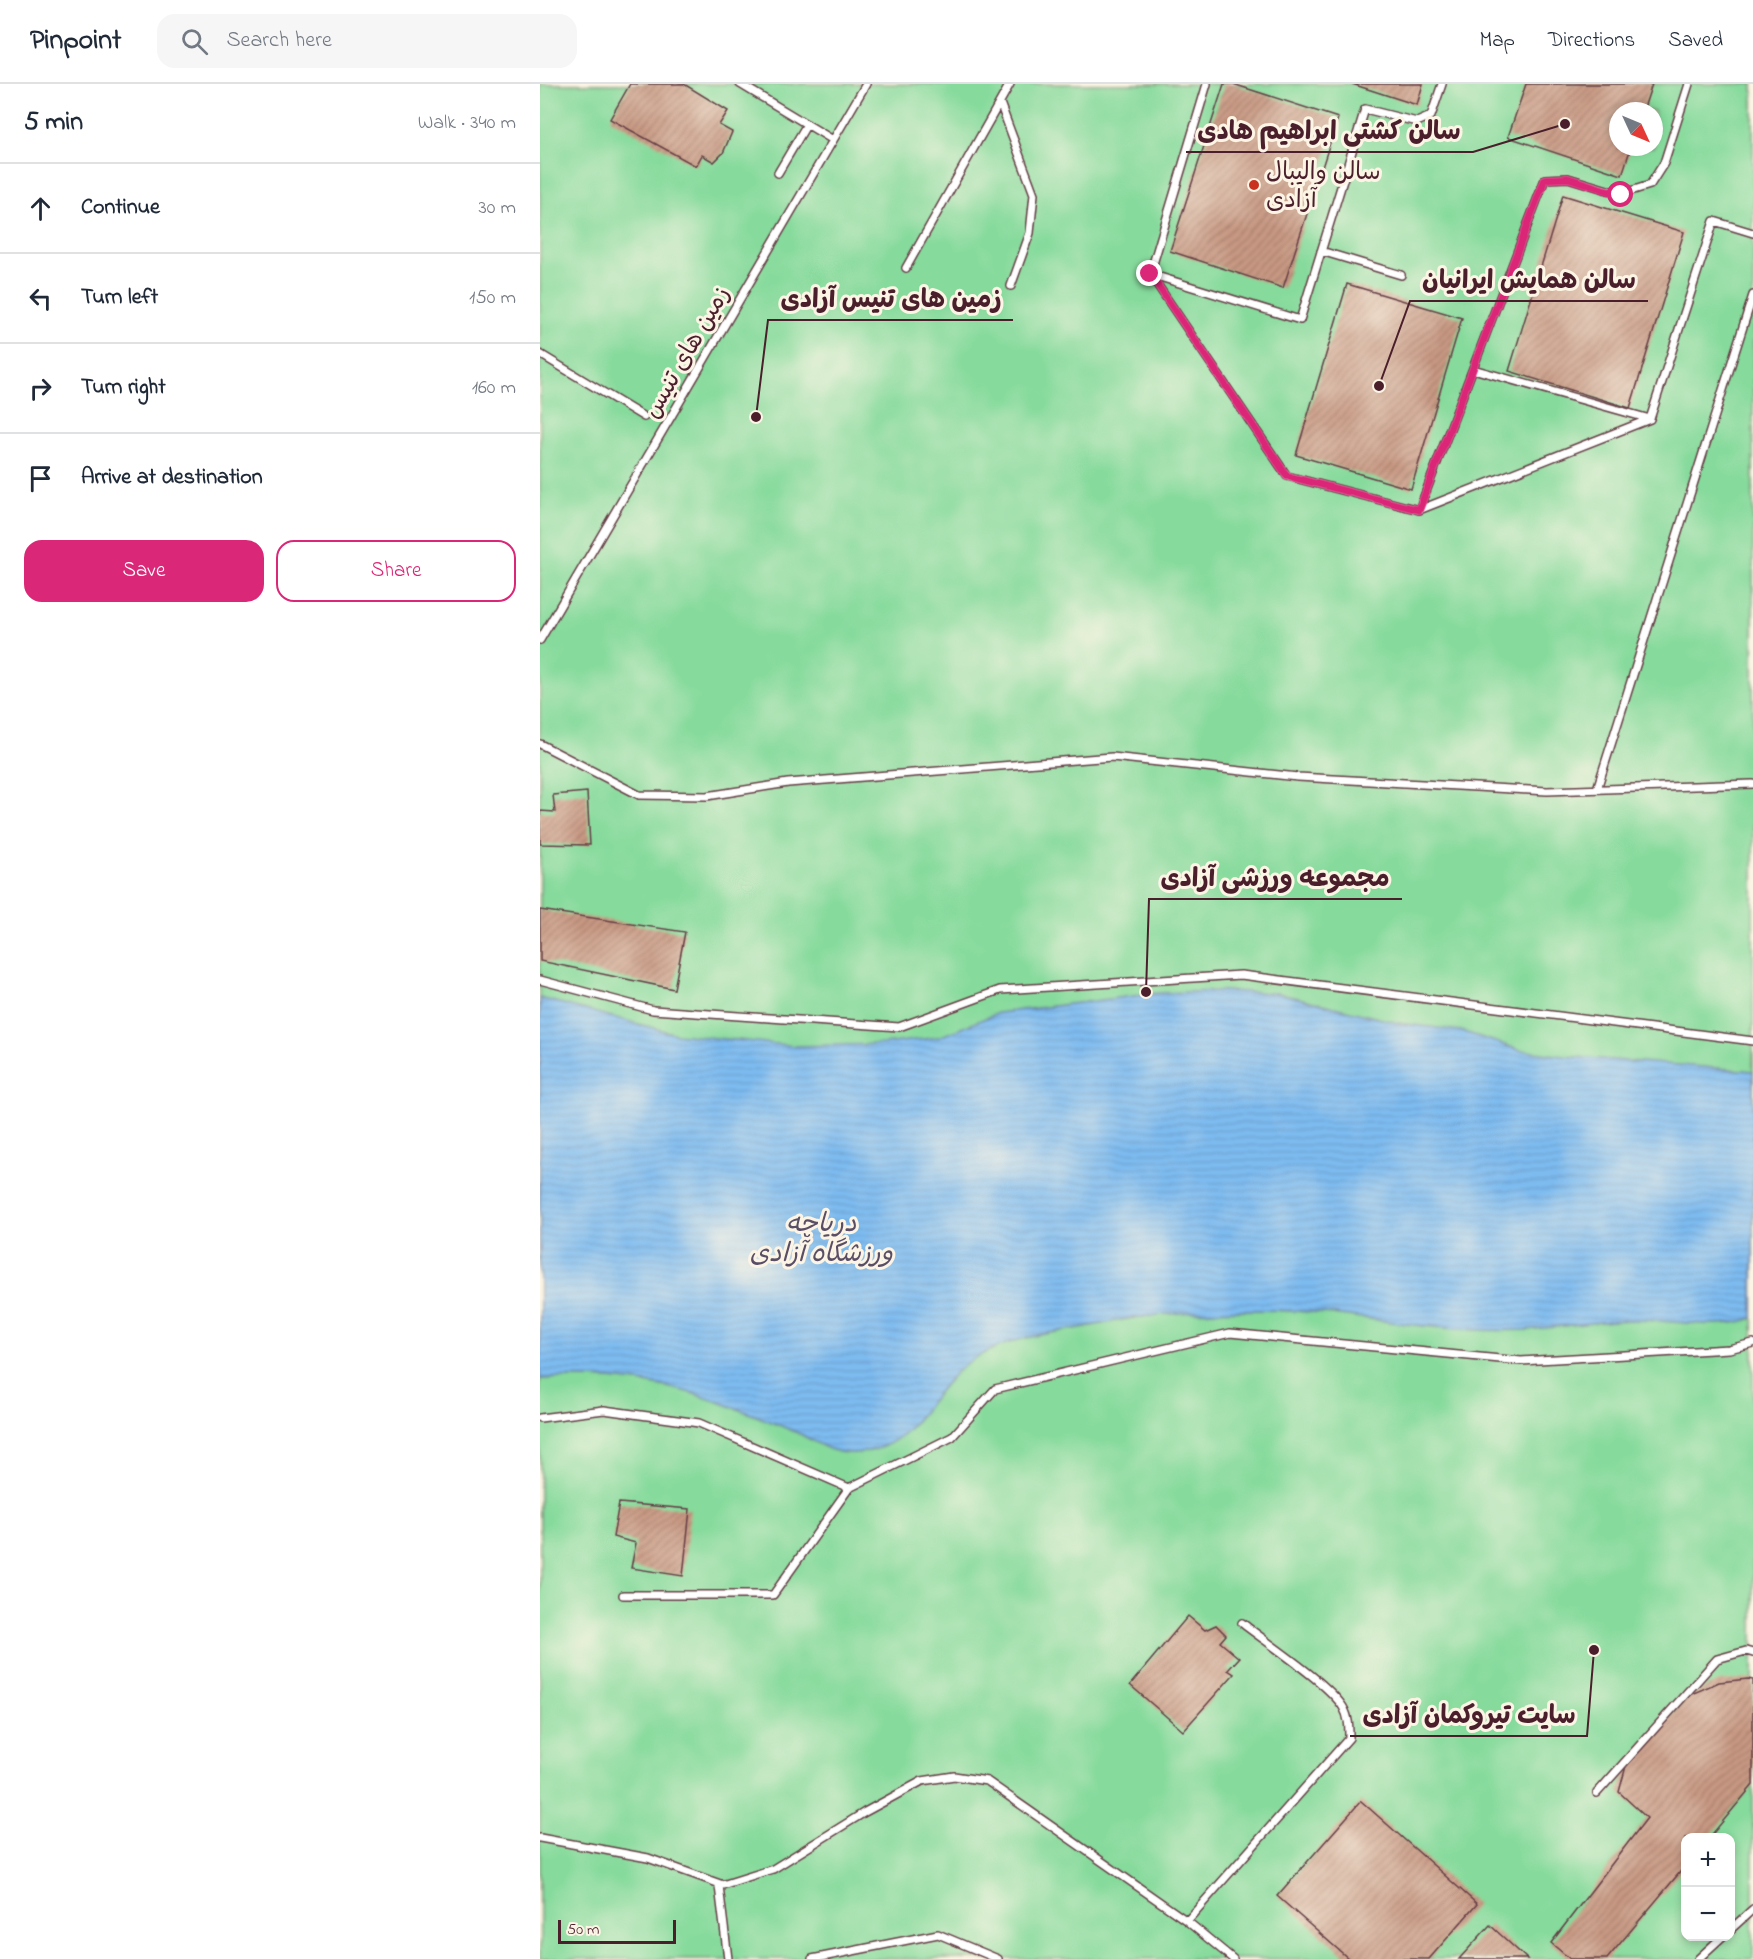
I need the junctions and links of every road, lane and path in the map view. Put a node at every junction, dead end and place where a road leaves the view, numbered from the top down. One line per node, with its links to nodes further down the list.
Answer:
1 (740, 84): 8 (lane)
2 (867, 84): 9 (lane, زمین های تنیس)
3 (1010, 84): 7 (lane)
4 (1207, 84): 14 (lane)
5 (1442, 84): 12 (lane)
6 (1689, 84): 19 (lane)
7 (1000, 103): 13 (lane); 16 (lane)
8 (807, 124): 9 (lane); 10 (lane)
9 (833, 140): 23 (lane, زمین های تنیس)
10 (778, 173)
11 (1753, 233): 21 (lane)
12 (1321, 251): 14 (lane); 15 (lane)
13 (906, 268)
14 (1150, 274): 22 (lane)
15 (1401, 275)
16 (1011, 286)
17 (1753, 295): 26 (lane)
18 (540, 354): 20 (lane)
19 (1473, 369): 21 (lane); 22 (lane)
20 (644, 417)
21 (1650, 419): 22 (lane)
22 (1419, 510)
23 (540, 640)
24 (540, 744): 26 (lane)
25 (1753, 784): 26 (lane)
26 (1597, 789)
27 (540, 980): 28 (lane)
28 (1753, 1041)
29 (1753, 1343): 31 (lane)
30 (540, 1418): 31 (lane)
31 (849, 1488): 32 (lane)
32 (623, 1596)
33 (1242, 1623): 39 (lane)
34 (1753, 1653): 35 (lane)
35 (1597, 1792)
36 (540, 1838): 37 (lane)
37 (723, 1885): 39 (lane); 42 (lane)
38 (1753, 1909): 40 (lane)
39 (1187, 1921): 45 (lane)
40 (1735, 1926)
41 (1718, 1941): 46 (lane)
42 (728, 1959)
43 (812, 1959): 44 (lane)
44 (998, 1959)
45 (1233, 1959)
46 (1698, 1959)

